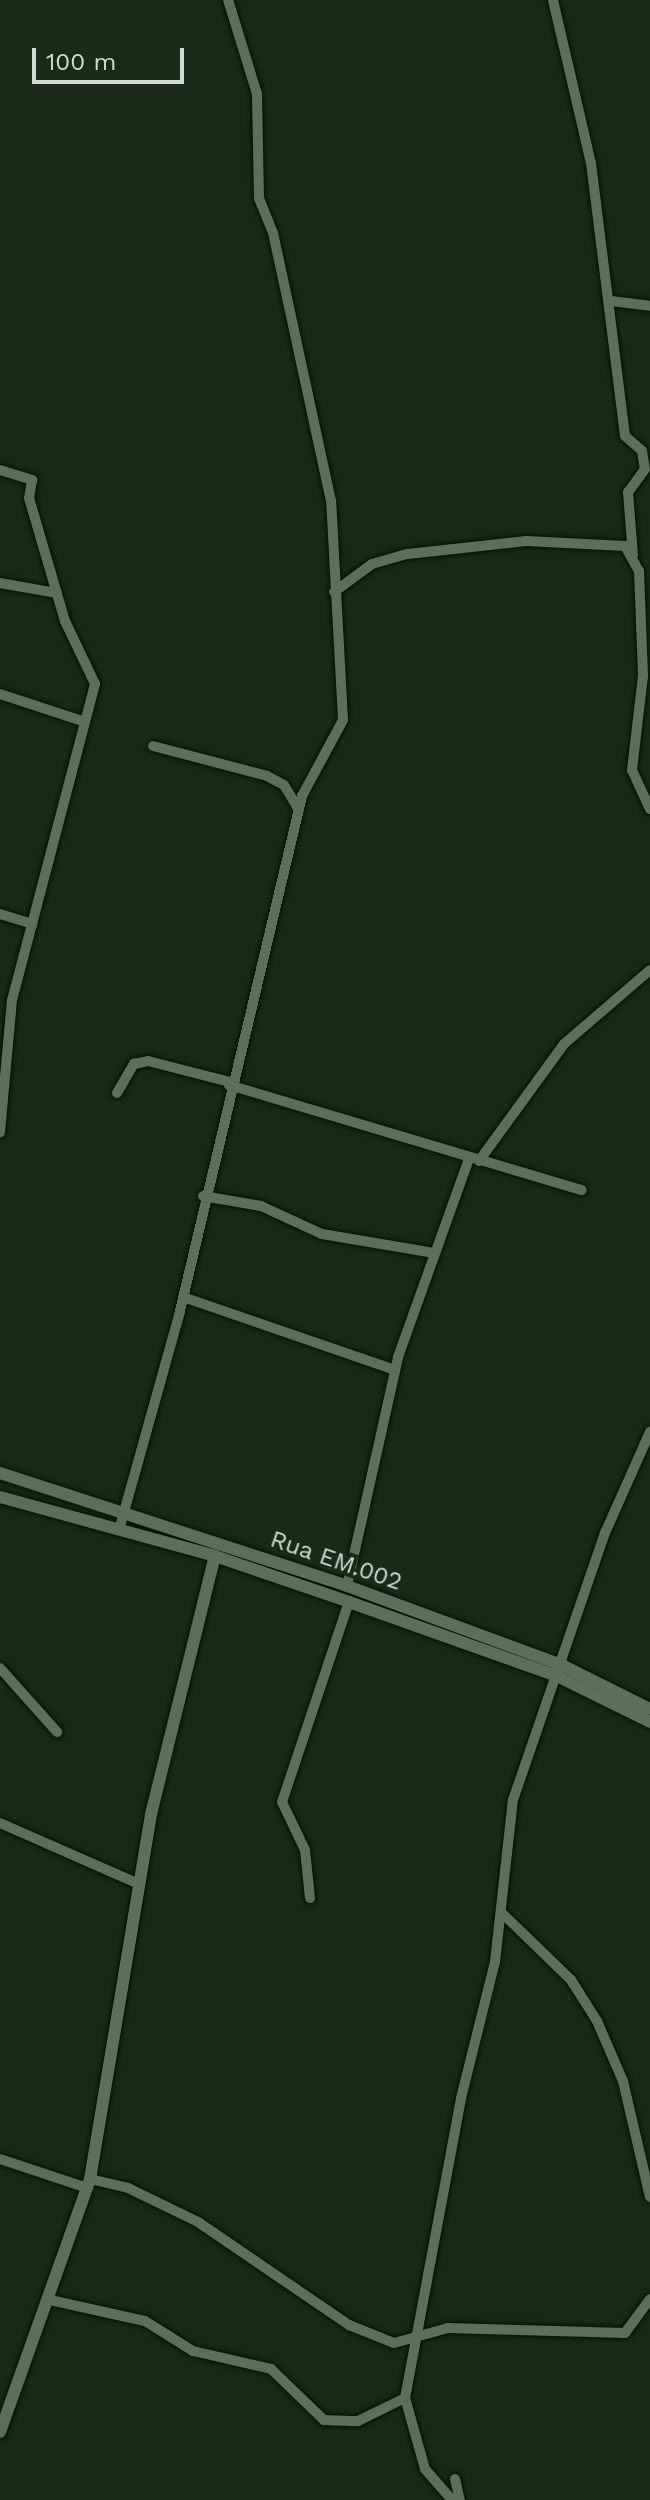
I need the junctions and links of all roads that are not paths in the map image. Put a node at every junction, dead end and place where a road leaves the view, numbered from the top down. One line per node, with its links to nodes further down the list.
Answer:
1 (228, 0): 8 (street)
2 (553, 0): 3 (street)
3 (611, 301): 4 (street); 6 (street)
4 (650, 306)
5 (0, 470): 9 (street)
6 (633, 555): 8 (street); 13 (street)
7 (0, 583): 9 (street)
8 (334, 592): 14 (street)
9 (57, 593): 11 (street)
10 (0, 694): 11 (street)
11 (85, 722): 16 (street)
12 (153, 746): 14 (street)
13 (650, 809)
14 (300, 813): 19 (street)
15 (0, 914): 16 (street)
16 (33, 924): 18 (street)
17 (650, 970): 22 (street)
18 (3, 1030): 21 (street)
19 (230, 1084): 20 (street); 22 (street); 24 (street)
20 (117, 1093)
21 (0, 1132)
22 (474, 1160): 23 (street); 25 (street)
23 (582, 1190)
24 (203, 1196): 25 (street); 26 (street)
25 (434, 1253): 27 (street)
26 (183, 1297): 27 (street); 31 (street)
27 (395, 1370): 34 (street)
28 (650, 1432): 37 (street)
29 (0, 1473): 31 (street, Rua EM.002)
30 (0, 1497): 32 (street, Rua EM.002)
31 (123, 1513): 32 (street); 34 (street, Rua EM.002)
32 (119, 1530): 33 (street, Rua EM.002)
33 (215, 1556): 35 (street, Rua EM.002); 42 (street)
34 (347, 1586): 37 (street, Rua EM.002)
35 (349, 1602): 37 (street, Rua EM.002); 43 (street)
36 (0, 1668): 40 (street)
37 (560, 1671): 38 (street, Rua EM.002); 39 (street, Rua EM.002); 44 (street)
38 (650, 1709)
39 (650, 1722)
40 (57, 1732)
41 (0, 1823): 42 (street)
42 (139, 1884): 46 (street)
43 (310, 1898)
44 (503, 1914): 47 (street); 50 (street)
45 (0, 2159): 46 (street)
46 (88, 2183): 49 (street); 50 (street)
47 (650, 2197)
48 (650, 2299): 50 (street)
49 (50, 2300): 51 (street); 52 (street)
50 (414, 2341): 51 (street)
51 (405, 2398): 55 (street)
52 (4, 2414): 53 (street)
53 (0, 2432)
54 (455, 2479): 56 (street)
55 (452, 2500)
56 (460, 2500)

